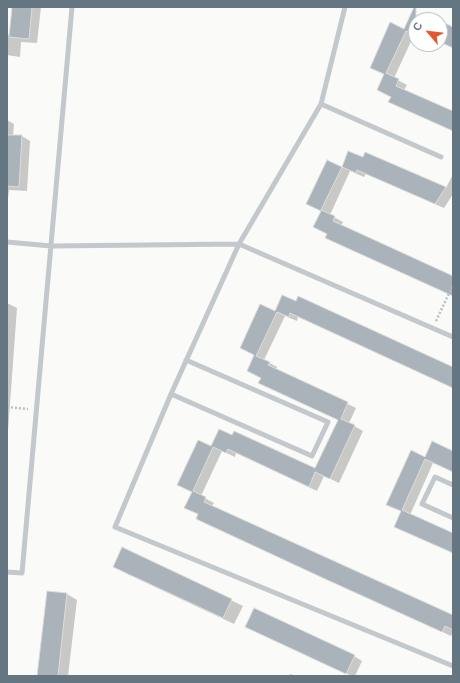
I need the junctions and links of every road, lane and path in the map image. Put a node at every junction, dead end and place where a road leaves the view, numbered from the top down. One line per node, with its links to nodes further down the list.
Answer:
1 (72, 7): 7 (lane)
2 (345, 7): 3 (lane)
3 (321, 104): 4 (lane); 6 (lane)
4 (440, 157)
5 (7, 242): 7 (lane)
6 (239, 244): 7 (lane); 9 (lane); 11 (lane)
7 (51, 246): 14 (lane)
8 (453, 285): 9 (path)
9 (433, 328): 10 (lane)
10 (453, 337)
11 (186, 360): 12 (lane); 12 (lane)
12 (171, 394): 18 (lane)
13 (7, 407): 14 (path)
14 (36, 410): 17 (lane)
15 (453, 485): 16 (lane)
16 (453, 518)
17 (7, 572)
18 (453, 666)

